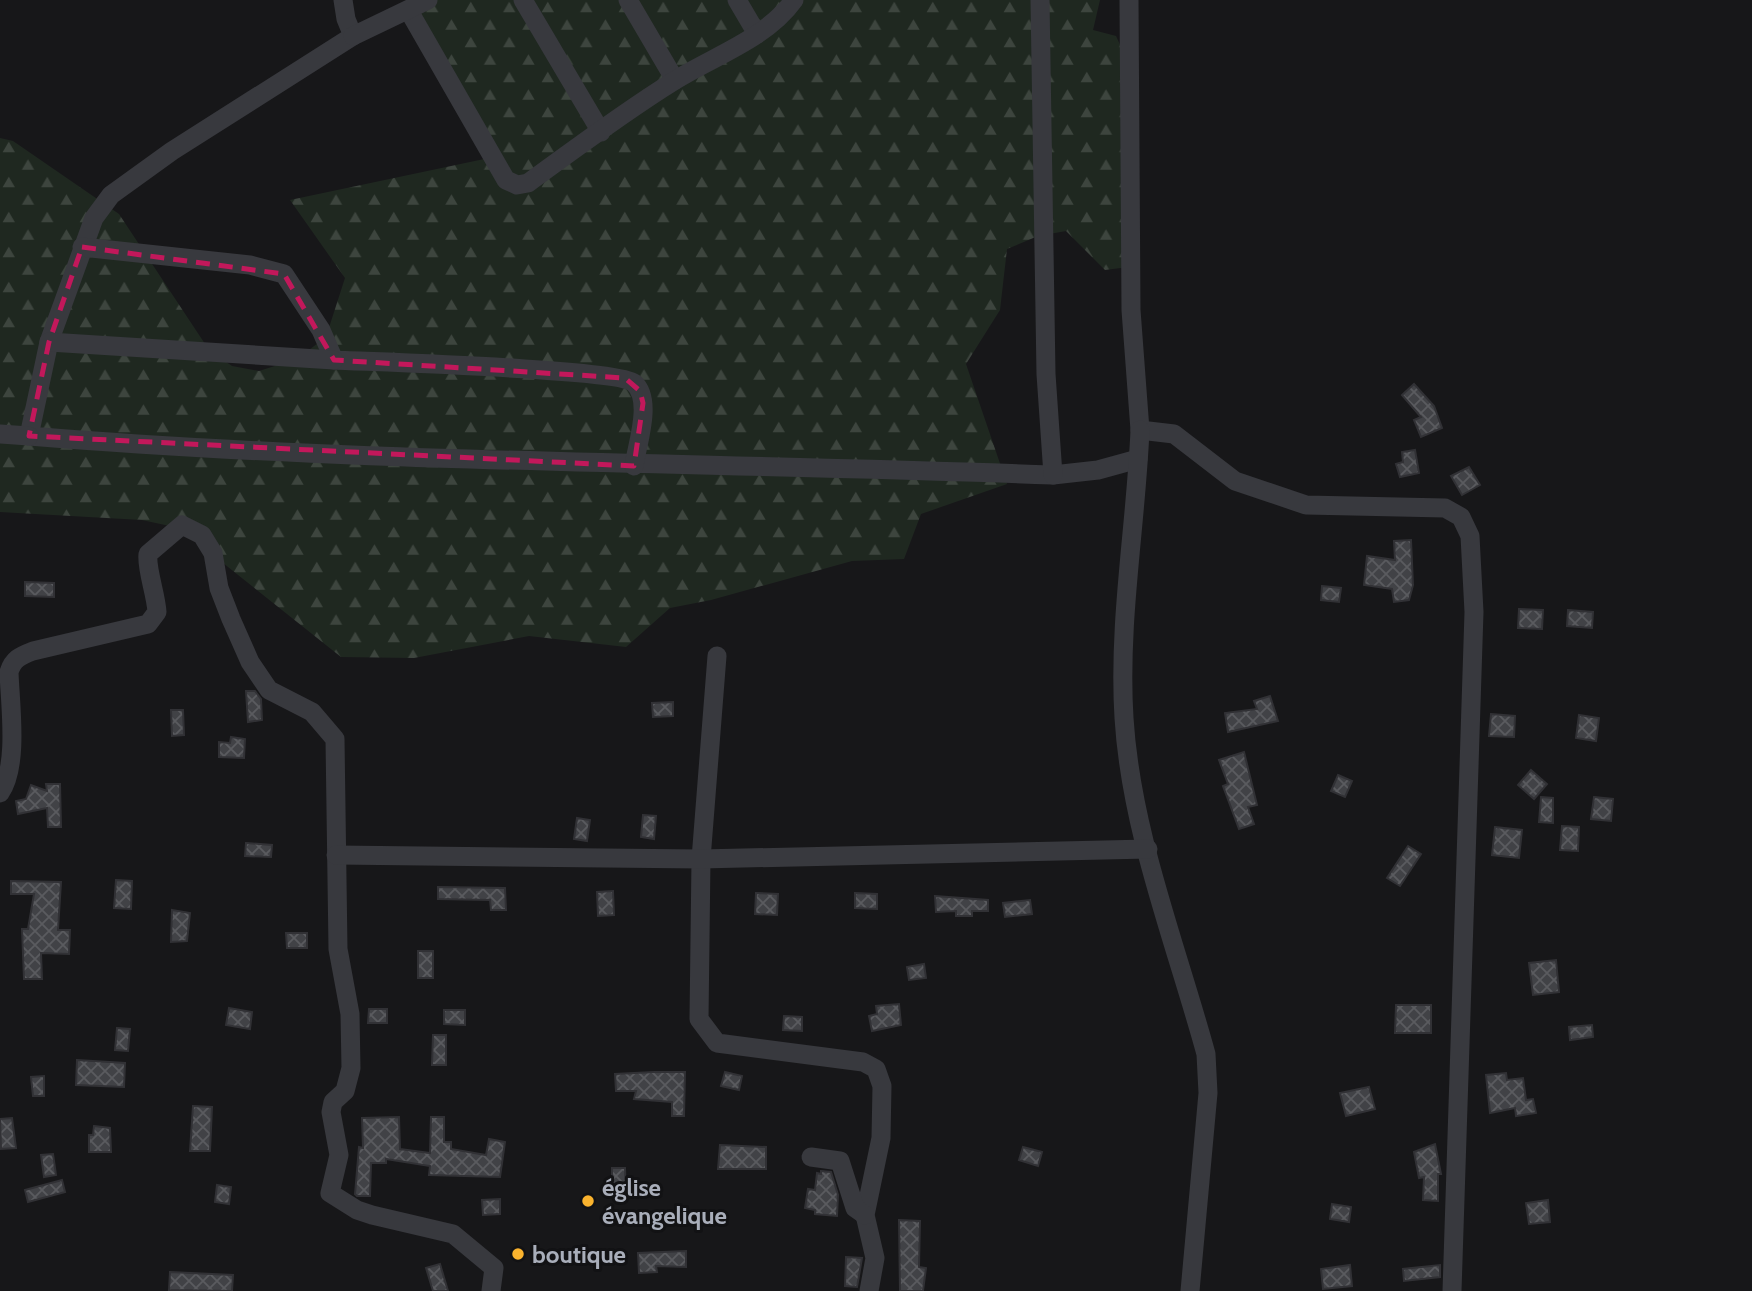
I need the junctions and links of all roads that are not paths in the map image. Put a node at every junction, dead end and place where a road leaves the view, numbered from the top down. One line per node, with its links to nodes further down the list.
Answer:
1 (343, 0): 11 (street)
2 (428, 0): 9 (street)
3 (523, 0): 13 (street)
4 (628, 0): 12 (street)
5 (737, 0): 10 (street)
6 (1040, 0): 22 (street)
7 (1129, 0): 17 (street)
8 (792, 1): 10 (street)
9 (410, 11): 11 (street); 13 (street)
10 (757, 34): 12 (street)
11 (353, 36): 14 (street)
12 (674, 80): 13 (street)
13 (601, 132)
14 (82, 247): 15 (street); 16 (street)
15 (49, 342): 16 (street); 19 (street)
16 (334, 360): 21 (street)
17 (1140, 430): 20 (street); 33 (street)
18 (0, 434): 19 (street)
19 (29, 436): 21 (street)
20 (1138, 459): 22 (street); 25 (street)
21 (634, 466): 22 (street)
22 (1053, 475)
23 (717, 656): 27 (street)
24 (0, 793): 26 (street)
25 (1148, 849): 27 (street); 32 (street)
26 (336, 855): 27 (street); 30 (street)
27 (701, 859): 29 (street)
28 (811, 1157): 29 (street)
29 (865, 1215): 31 (street)
30 (491, 1291)
31 (869, 1291)
32 (1190, 1291)
33 (1452, 1291)

